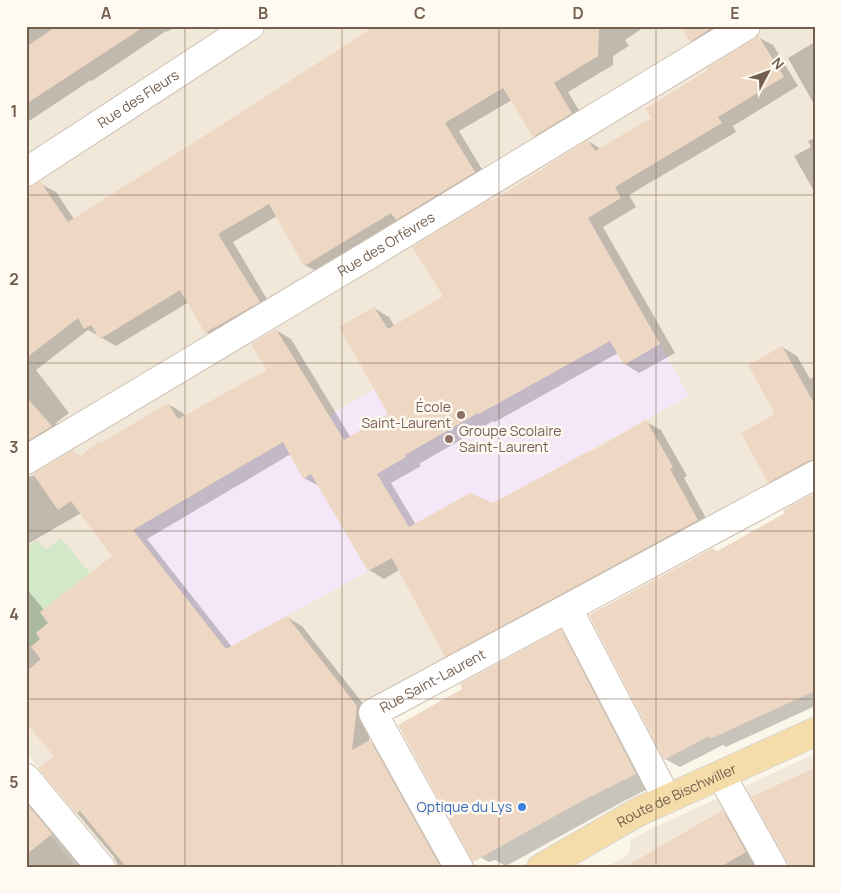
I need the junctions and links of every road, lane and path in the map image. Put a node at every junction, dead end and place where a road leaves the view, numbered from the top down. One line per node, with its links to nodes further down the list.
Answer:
1 (250, 26): 3 (street, Rue des Fleurs)
2 (746, 26): 4 (street, Rue des Orfèvres)
3 (26, 172)
4 (26, 460)
5 (815, 474): 6 (street, Rue Saint-Laurent)
6 (568, 609): 10 (street); 12 (street, Rue Saint-Laurent)
7 (815, 732): 8 (main road, Route de Bischwiller)
8 (720, 775): 10 (main road, Route de Bischwiller); 14 (street)
9 (26, 778): 11 (street)
10 (667, 799): 13 (main road, Route de Bischwiller)
11 (101, 868)
12 (459, 868)
13 (541, 868)
14 (773, 868)

